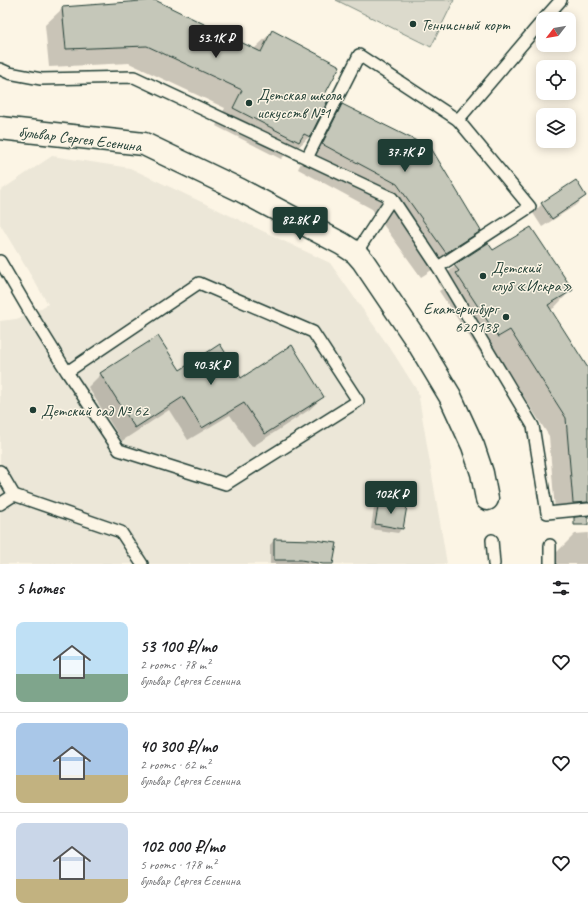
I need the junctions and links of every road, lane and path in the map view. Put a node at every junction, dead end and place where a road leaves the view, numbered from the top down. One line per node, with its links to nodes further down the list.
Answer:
1 (561, 0): 2 (lane)
2 (551, 12)
3 (536, 29): 5 (lane)
4 (0, 69): 7 (lane)
5 (458, 120): 7 (lane); 11 (lane)
6 (0, 128): 9 (street, бульвар Сергея Есенина)
7 (307, 158): 8 (lane)
8 (392, 198): 9 (lane); 11 (lane)
9 (356, 253): 15 (street, бульвар Сергея Есенина)
10 (0, 261): 12 (lane)
11 (438, 267): 17 (lane)
12 (67, 372): 12 (lane)
13 (0, 471): 14 (lane)
14 (14, 494): 16 (lane); 20 (lane)
15 (487, 499)
16 (0, 504)
17 (588, 509)
18 (492, 540): 21 (lane)
19 (550, 545): 22 (lane)
20 (142, 564)
21 (494, 564)
22 (550, 564)

